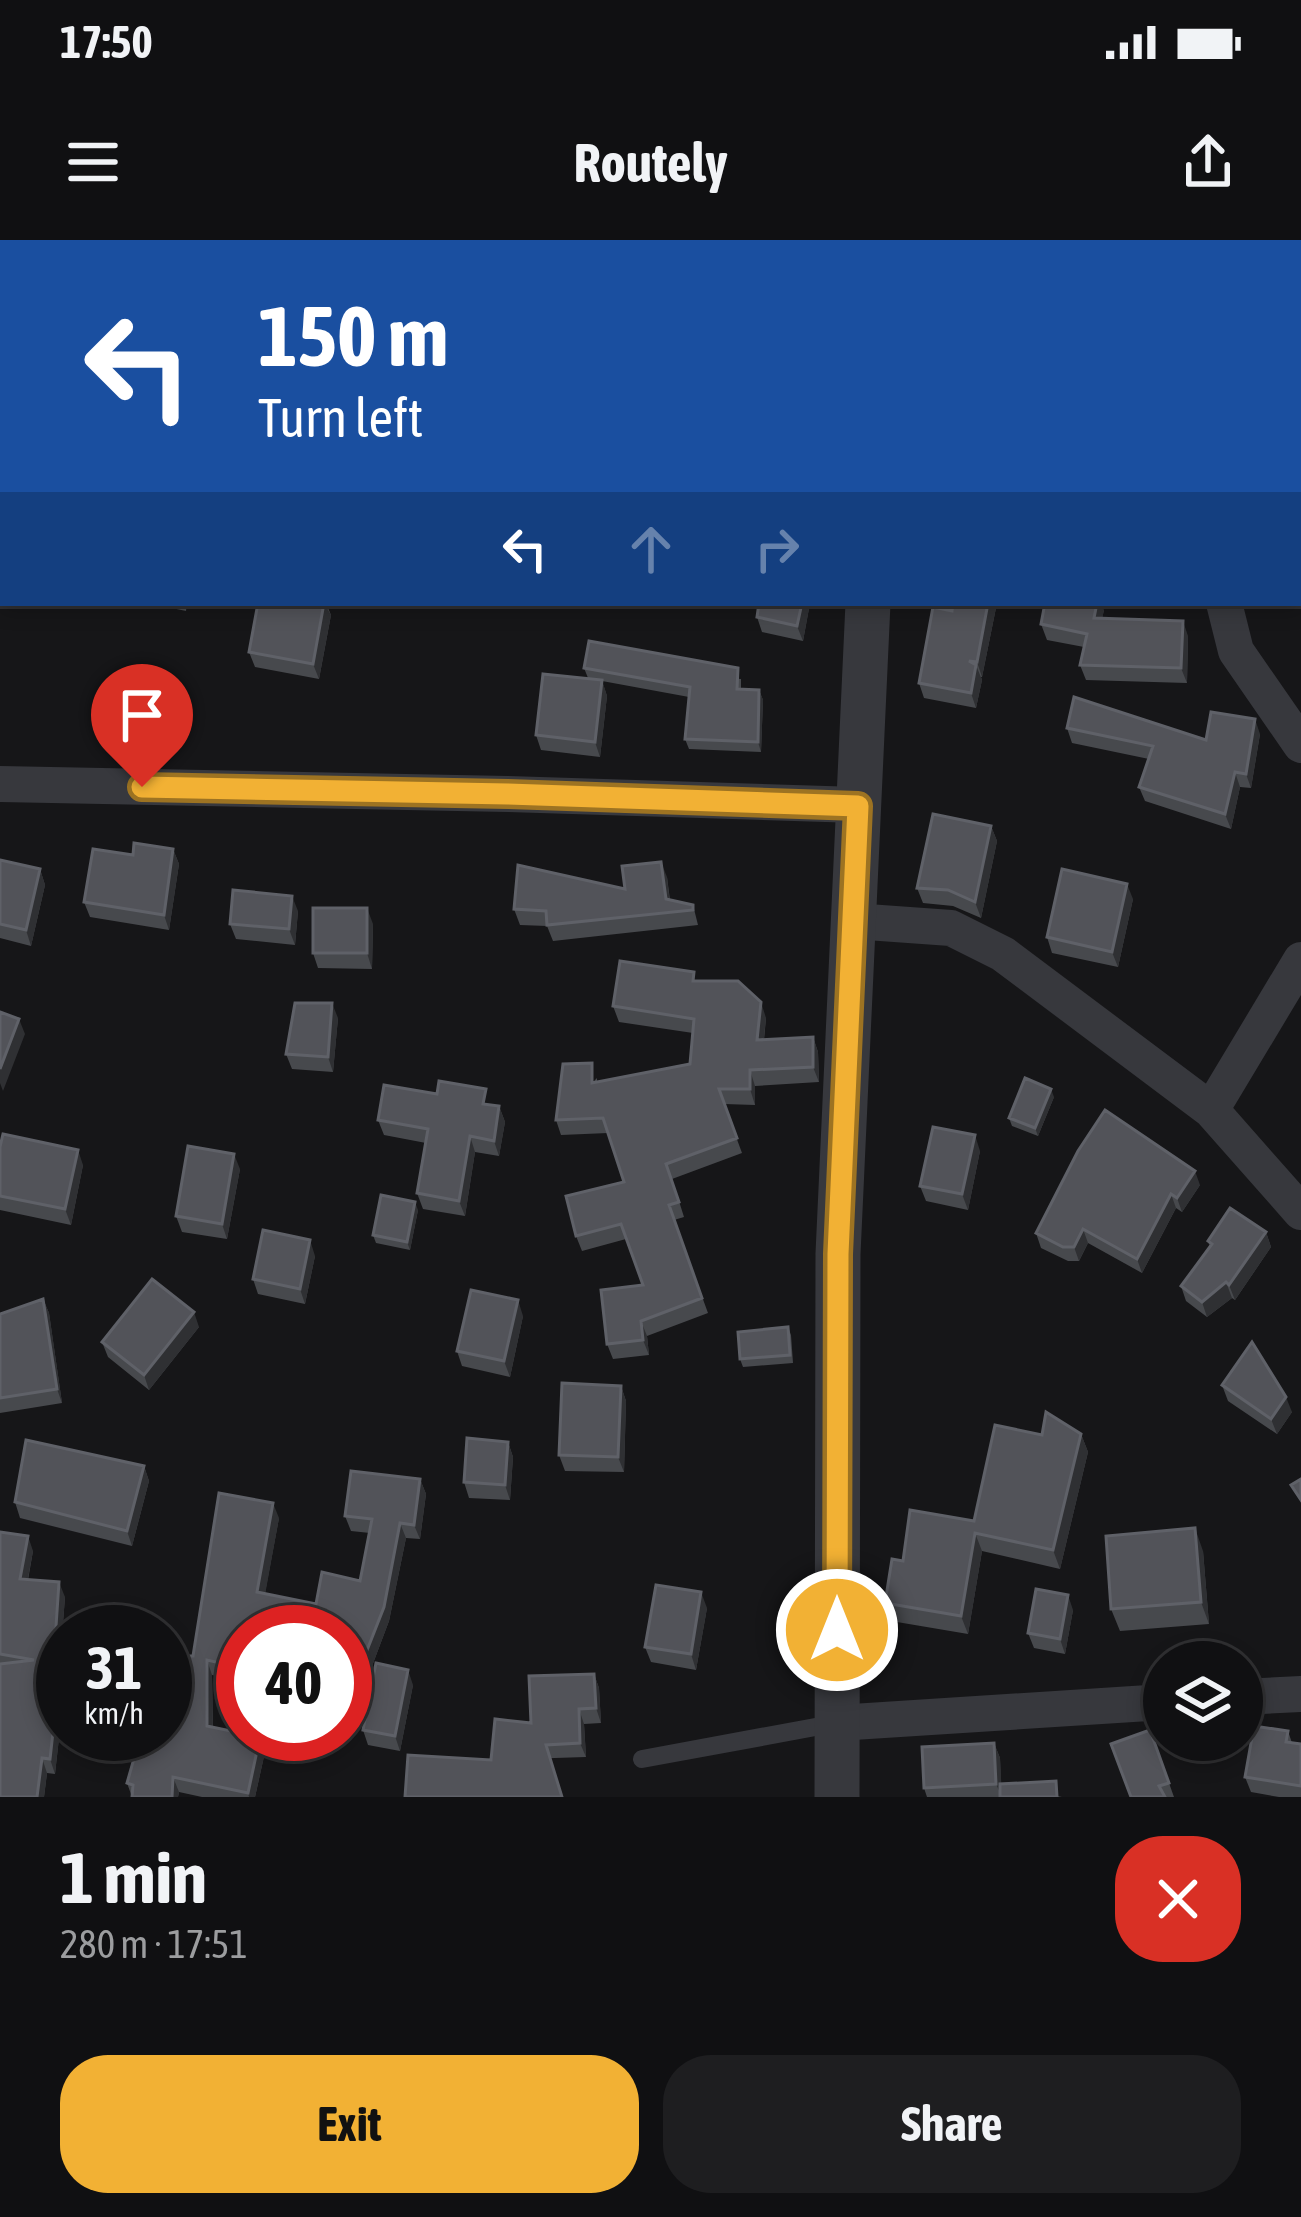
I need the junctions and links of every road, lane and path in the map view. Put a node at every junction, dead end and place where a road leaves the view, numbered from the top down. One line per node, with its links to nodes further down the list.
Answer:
1 (868, 606): 5 (street)
2 (1225, 606): 3 (street)
3 (1301, 745)
4 (0, 784): 5 (street)
5 (858, 806): 6 (street)
6 (853, 921): 8 (street); 13 (street)
7 (1301, 960): 8 (street)
8 (1211, 1110): 9 (street)
9 (1301, 1212)
10 (1301, 1694): 11 (street)
11 (1263, 1696)
12 (1143, 1703): 13 (street)
13 (836, 1723): 14 (lane); 15 (street)
14 (642, 1759)
15 (837, 1797)

